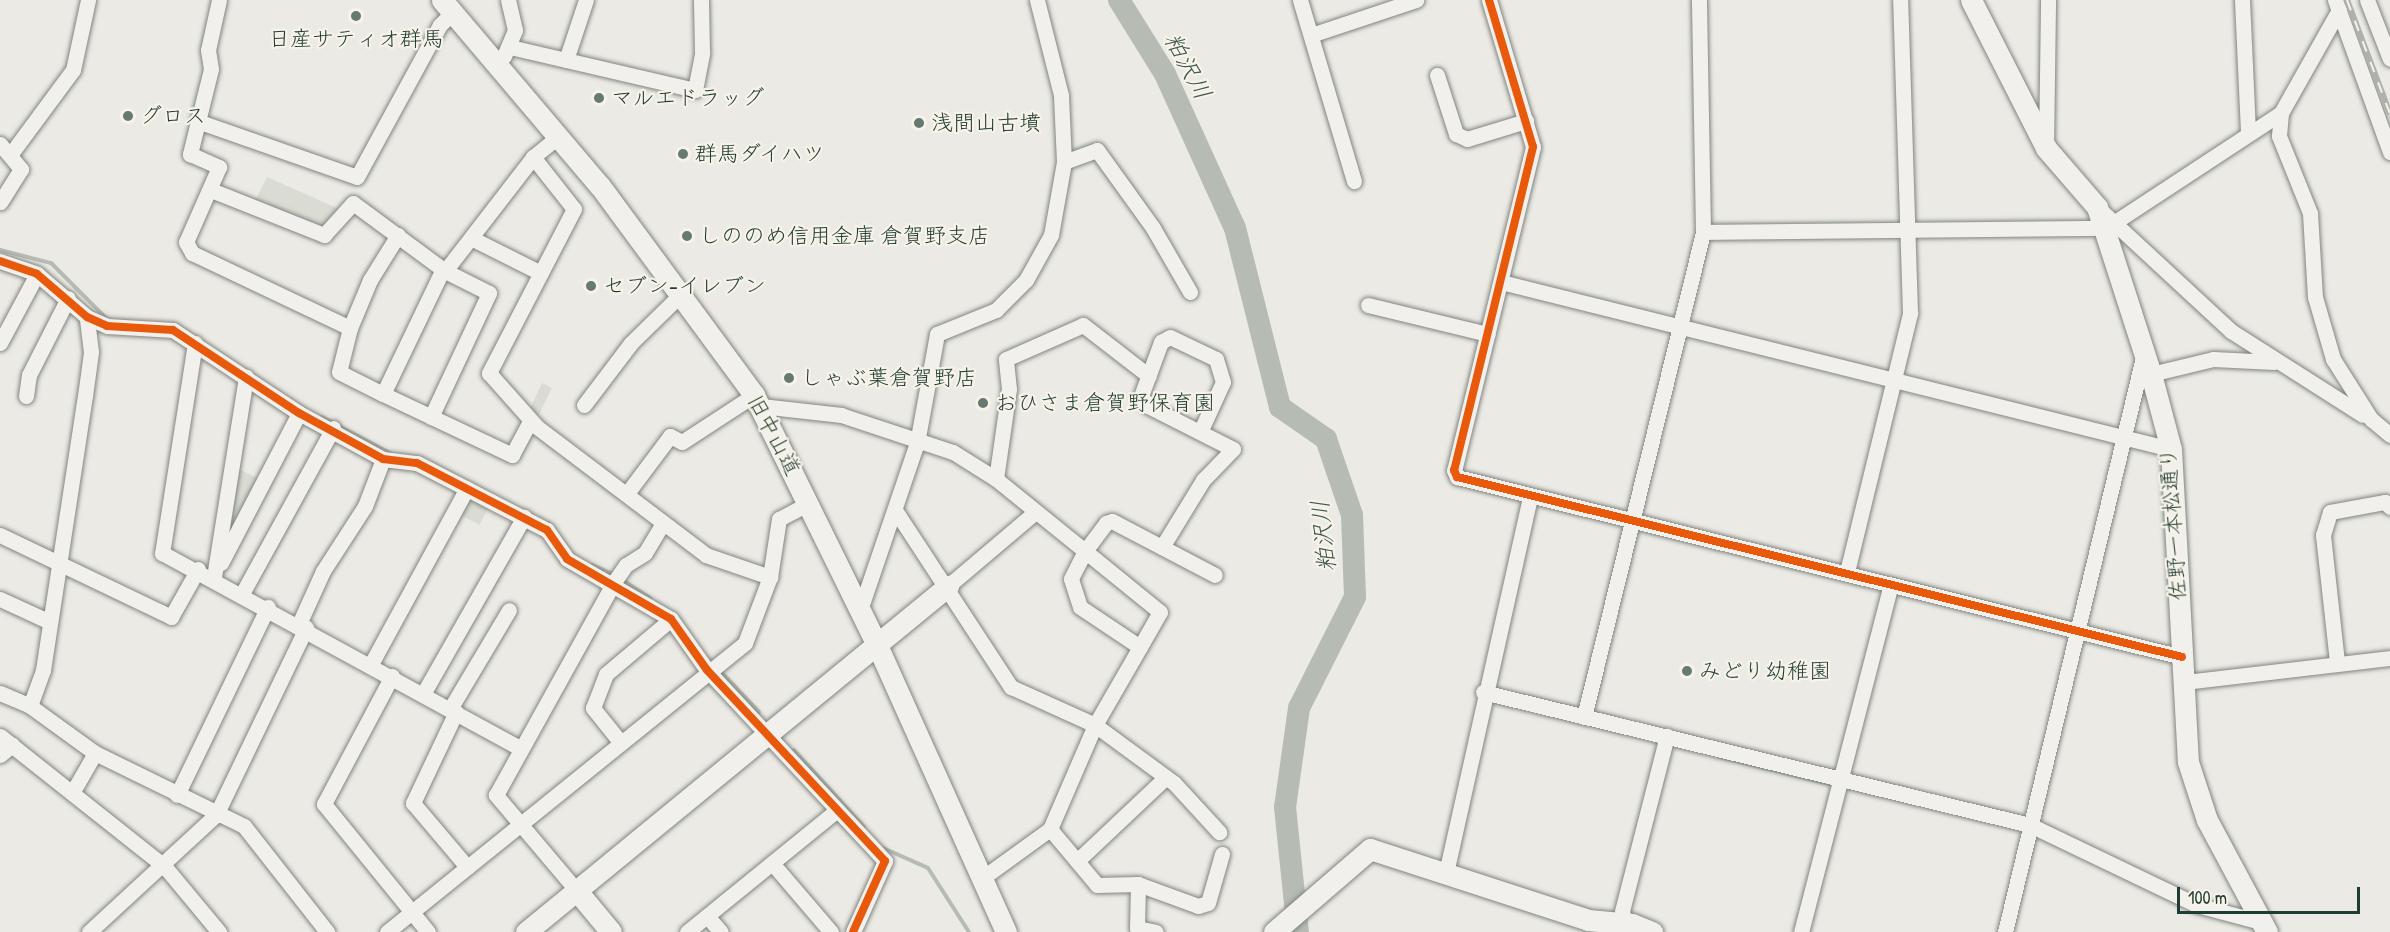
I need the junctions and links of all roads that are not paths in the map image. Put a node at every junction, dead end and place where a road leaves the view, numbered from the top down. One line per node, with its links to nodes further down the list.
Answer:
1 (88, 0): 29 (street)
2 (219, 0): 25 (street)
3 (508, 0): 19 (street)
4 (586, 0): 21 (street)
5 (700, 0): 21 (street)
6 (1037, 0): 32 (street)
7 (1300, 0): 18 (street)
8 (1416, 0): 18 (street)
9 (1489, 0): 24 (street)
10 (1698, 0): 40 (street)
11 (1900, 0): 39 (street)
12 (1971, 0): 28 (street, 佐野一本松通り)
13 (2048, 0): 28 (street)
14 (2242, 0): 26 (street)
15 (2367, 0): 20 (street)
16 (448, 5): 19 (street, 旧中山道); 33 (street)
17 (2337, 5): 23 (street); 30 (street)
18 (1311, 35): 34 (street)
19 (505, 56): 21 (street); 27 (street, 旧中山道)
20 (2390, 59)
21 (566, 60)
22 (1437, 75): 24 (street)
23 (2281, 113): 26 (street); 69 (street)
24 (1526, 121): 46 (street)
25 (200, 122): 33 (street); 35 (street)
26 (2248, 131): 37 (street)
27 (559, 136): 31 (street); 47 (street, 旧中山道)
28 (2046, 147): 37 (street, 佐野一本松通り)
29 (5, 149): 36 (street)
30 (2390, 152)
31 (533, 158): 41 (street); 44 (street)
32 (1064, 162): 48 (street); 75 (street)
33 (357, 177): 38 (street)
34 (1353, 181)
35 (211, 190): 38 (street); 52 (street)
36 (0, 202)
37 (2108, 225): 39 (street); 57 (street, 佐野一本松通り); 58 (street)
38 (398, 229): 43 (street); 52 (street)
39 (1904, 231): 40 (street); 62 (street)
40 (1703, 232): 53 (street)
41 (471, 238): 43 (street); 44 (street)
42 (0, 261): 45 (street)
43 (444, 270): 63 (street); 68 (street)
44 (541, 273): 70 (street)
45 (38, 274): 49 (street); 55 (street)
46 (1501, 282): 53 (street); 54 (street)
47 (681, 292): 65 (street, 旧中山道); 66 (street)
48 (1190, 292)
49 (69, 298): 51 (street); 64 (street)
50 (1368, 305): 54 (street)
51 (87, 317): 56 (street); 92 (street)
52 (350, 327): 63 (street)
53 (1679, 328): 62 (street); 87 (street)
54 (1488, 334): 81 (street)
55 (0, 343)
56 (195, 343): 60 (street); 93 (street)
57 (2144, 353): 59 (street, 佐野一本松通り); 74 (street)
58 (2274, 362): 59 (street); 69 (street)
59 (2151, 374): 76 (street, 佐野一本松通り)
60 (246, 376): 67 (street); 96 (street)
61 (1149, 376): 72 (street); 72 (street); 78 (street)
62 (1896, 380): 74 (street); 94 (street)
63 (383, 394): 68 (street)
64 (26, 396)
65 (757, 400): 75 (street); 80 (street); 82 (street, 旧中山道)
66 (584, 405)
67 (299, 413): 71 (street); 96 (street)
68 (431, 417): 70 (street)
69 (2371, 419): 73 (street)
70 (530, 421): 80 (street)
71 (333, 428): 77 (street); 101 (street)
72 (1201, 430): 90 (street)
73 (2390, 435)
74 (2125, 439): 76 (street); 109 (street)
75 (916, 442): 78 (street); 84 (street)
76 (2170, 448): 112 (street, 佐野一本松通り)
77 (383, 459): 79 (street); 108 (street)
78 (996, 479): 85 (street)
79 (467, 489): 86 (street); 115 (street)
80 (628, 492): 88 (street)
81 (1530, 496): 87 (street); 119 (street)
82 (809, 502): 97 (street); 105 (street, 旧中山道)
83 (2390, 507): 114 (street)
84 (895, 510): 100 (street); 105 (street)
85 (1033, 514): 91 (street); 100 (street)
86 (524, 517): 98 (street); 121 (street)
87 (1632, 521): 94 (street); 124 (street)
88 (663, 523): 97 (street); 98 (street)
89 (0, 535): 92 (street)
90 (1162, 548): 91 (street); 95 (street)
91 (1085, 551): 111 (street); 111 (street)
92 (57, 559): 93 (street); 107 (street)
93 (198, 569): 96 (street)
94 (1847, 572): 99 (street)
95 (1215, 575)
96 (214, 577): 101 (street)
97 (770, 577): 116 (street)
98 (614, 582): 106 (street); 130 (street)
99 (1891, 585): 109 (street); 133 (street)
100 (948, 586): 110 (street); 125 (street)
101 (243, 592): 103 (street)
102 (0, 599): 107 (street)
103 (268, 607): 108 (street); 135 (street)
104 (509, 609): 123 (street)
105 (859, 613): 110 (street, 旧中山道)
106 (671, 619): 116 (street); 128 (street)
107 (48, 621): 122 (street)
108 (303, 626): 115 (street); 137 (street)
109 (2080, 633): 112 (street); 139 (street)
110 (877, 645): 126 (street); 148 (street, 旧中山道)
111 (1140, 647): 125 (street)
112 (2182, 657): 118 (street, 佐野一本松通り)
113 (2390, 658): 114 (street)
114 (2337, 663): 118 (street)
115 (371, 664): 117 (street)
116 (707, 670): 126 (street); 128 (street)
117 (392, 676): 121 (street); 151 (street)
118 (2185, 682): 154 (street, 佐野一本松通り)
119 (1482, 692): 124 (street); 147 (street)
120 (0, 693): 122 (street)
121 (423, 694): 123 (street)
122 (30, 706): 131 (street)
123 (453, 710): 130 (street); 146 (street)
124 (1584, 717): 127 (street)
125 (1095, 725): 132 (street); 140 (street)
126 (771, 734): 136 (street); 150 (street)
127 (1667, 736): 133 (street); 153 (street)
128 (621, 743): 138 (street)
129 (4, 745): 134 (street)
130 (520, 748): 138 (street)
131 (95, 753): 134 (street); 135 (street)
132 (1166, 777): 141 (street); 143 (street)
133 (1839, 780): 139 (street); 170 (street)
134 (72, 793): 145 (street)
135 (177, 795): 137 (street)
136 (837, 810): 144 (street); 165 (street)
137 (216, 815): 145 (street); 157 (street)
138 (520, 824): 146 (street); 150 (street)
139 (2030, 825): 154 (street); 171 (street)
140 (1050, 829): 143 (street); 148 (street)
141 (1219, 832)
142 (1222, 854): 149 (street)
143 (1077, 861): 149 (street)
144 (772, 862): 152 (street); 164 (street)
145 (165, 867): 155 (street); 156 (street)
146 (467, 867): 151 (street)
147 (1446, 873): 153 (street); 168 (street)
148 (981, 879): 166 (street, 旧中山道)
149 (1138, 884): 167 (street)
150 (577, 891): 160 (street); 161 (street)
151 (411, 913): 158 (street); 159 (street)
152 (707, 916): 162 (street); 163 (street)
153 (1625, 923): 169 (street)
154 (2266, 928)
155 (89, 932)
156 (219, 932)
157 (327, 932)
158 (387, 932)
159 (428, 932)
160 (526, 932)
161 (611, 932)
162 (687, 932)
163 (721, 932)
164 (831, 932)
165 (854, 932)
166 (1006, 932)
167 (1156, 932)
168 (1274, 932)
169 (1652, 932)
170 (1801, 932)
171 (2004, 932)

